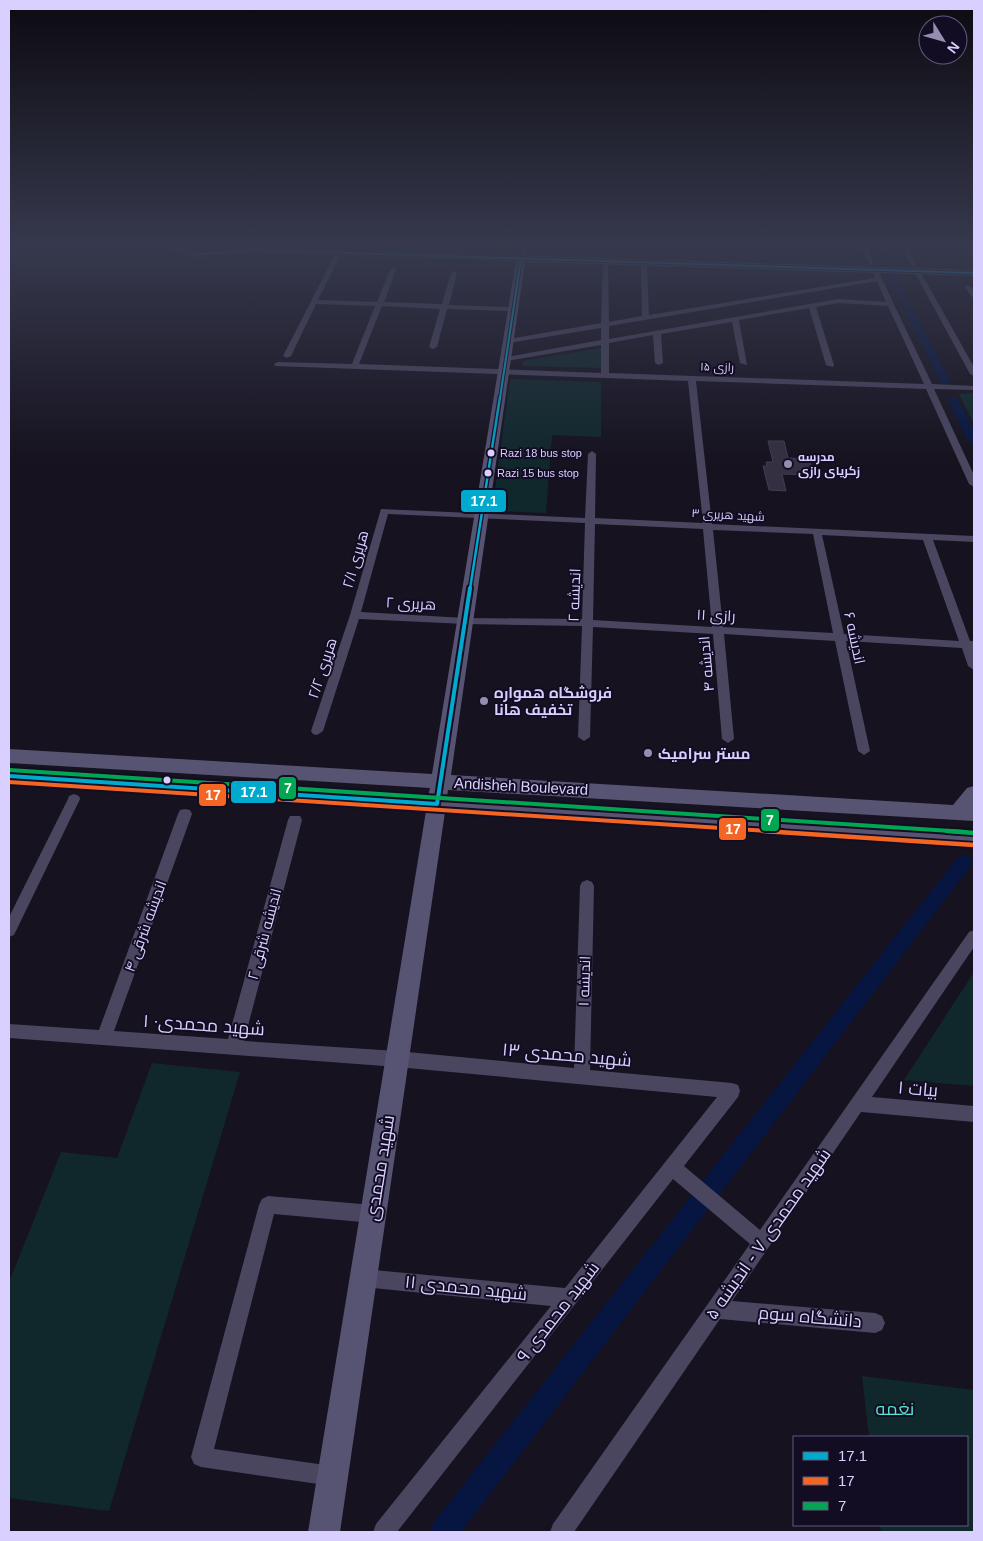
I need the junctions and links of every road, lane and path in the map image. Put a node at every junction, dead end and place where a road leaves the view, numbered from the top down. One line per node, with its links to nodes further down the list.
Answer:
1 (735, 319): 19 (street)
2 (305, 320): 17 (street)
3 (374, 320): 23 (street)
4 (440, 320): 16 (street)
5 (512, 320): 14 (main road, شهید محمدی)
6 (604, 320): 12 (street)
7 (635, 320): 12 (street)
8 (730, 320): 13 (street)
9 (816, 320): 22 (street)
10 (898, 320): 27 (street)
11 (944, 320): 25 (street)
12 (604, 325): 14 (street); 15 (street)
13 (657, 333): 15 (street); 18 (street)
14 (509, 341): 21 (main road, شهید محمدی)
15 (605, 342): 21 (street); 24 (street)
16 (433, 347)
17 (287, 356)
18 (659, 363)
19 (744, 363)
20 (278, 364): 23 (street)
21 (505, 365): 23 (street); 24 (street, رازی ۱۵); 32 (main road, شهید محمدی)
22 (830, 365)
23 (355, 366)
24 (605, 374): 26 (street, رازی ۱۵)
25 (974, 374)
26 (692, 377): 27 (street, رازی ۱۵); 34 (street, اندیشه ۴)
27 (929, 386): 28 (street, رازی ۱۵); 30 (street)
28 (974, 388)
29 (592, 454): 33 (street, اندیشه ۲)
30 (974, 484)
31 (384, 512): 32 (street, شهید هریری ۳); 38 (street, هریری ۲/۱)
32 (482, 516): 33 (street, شهید هریری ۳); 39 (main road, شهید محمدی)
33 (591, 521): 34 (street, شهید هریری ۳); 40 (street, اندیشه ۲)
34 (708, 527): 35 (street, شهید هریری ۳); 41 (street, اندیشه ۴)
35 (817, 532): 36 (street, شهید هریری ۳); 42 (street, اندیشه ۶)
36 (927, 537): 37 (street, شهید هریری ۳); 43 (street)
37 (974, 539)
38 (355, 615): 39 (street, هریری ۲); 45 (street, هریری ۲/۲)
39 (466, 620): 40 (street, رازی ۱۱); 51 (main road, شهید محمدی)
40 (588, 623): 41 (street, رازی ۱۱); 46 (street, اندیشه ۲)
41 (719, 631): 42 (street, رازی ۱۱); 47 (street, اندیشه ۴)
42 (840, 637): 43 (street, رازی ۱۱); 48 (street, اندیشه ۶)
43 (970, 645): 44 (street)
44 (974, 666)
45 (318, 731)
46 (584, 737)
47 (728, 739)
48 (864, 750)
49 (9, 756): 51 (main road, Andisheh Boulevard)
50 (9, 776): 51 (main road, Andisheh Boulevard)
51 (438, 793): 55 (main road, Andisheh Boulevard); 57 (main road, Andisheh Boulevard); 64 (main road, شهید محمدی)
52 (974, 793): 55 (main road)
53 (74, 799): 59 (street)
54 (185, 814): 62 (street, اندیشه شرقی ۴)
55 (966, 814)
56 (295, 820): 63 (street, اندیشه شرقی ۲)
57 (974, 839)
58 (587, 886): 65 (street, اندیشه ۱)
59 (9, 931)
60 (974, 936): 67 (street, شهید محمدی ۷ - اندیشه ۵)
61 (9, 1030): 62 (street, شهید محمدی۰ ۱)
62 (104, 1038): 63 (street, شهید محمدی۰ ۱)
63 (234, 1048): 64 (street, شهید محمدی۰ ۱)
64 (397, 1059): 65 (street, شهید محمدی ۱۳); 70 (main road, شهید محمدی)
65 (582, 1076): 66 (street, شهید محمدی ۱۳)
66 (732, 1091): 69 (street, شهید محمدی ۹)
67 (858, 1104): 68 (street, بیات ۱); 71 (street, شهید محمدی ۷ - اندیشه ۵)
68 (974, 1114)
69 (672, 1167): 71 (street); 73 (street, شهید محمدی ۹)
70 (373, 1214): 72 (main road, شهید محمدی); 76 (street)
71 (762, 1243): 74 (street, شهید محمدی ۷ - اندیشه ۵)
72 (363, 1278): 73 (street, شهید محمدی ۱۱); 76 (main road, شهید محمدی)
73 (569, 1298): 78 (street, شهید محمدی ۹)
74 (716, 1309): 75 (street, دانشگاه سوم); 79 (street, شهید محمدی ۷ - اندیشه ۵)
75 (874, 1323)
76 (332, 1476): 77 (main road, شهید محمدی)
77 (324, 1532)
78 (384, 1532)
79 (561, 1532)

